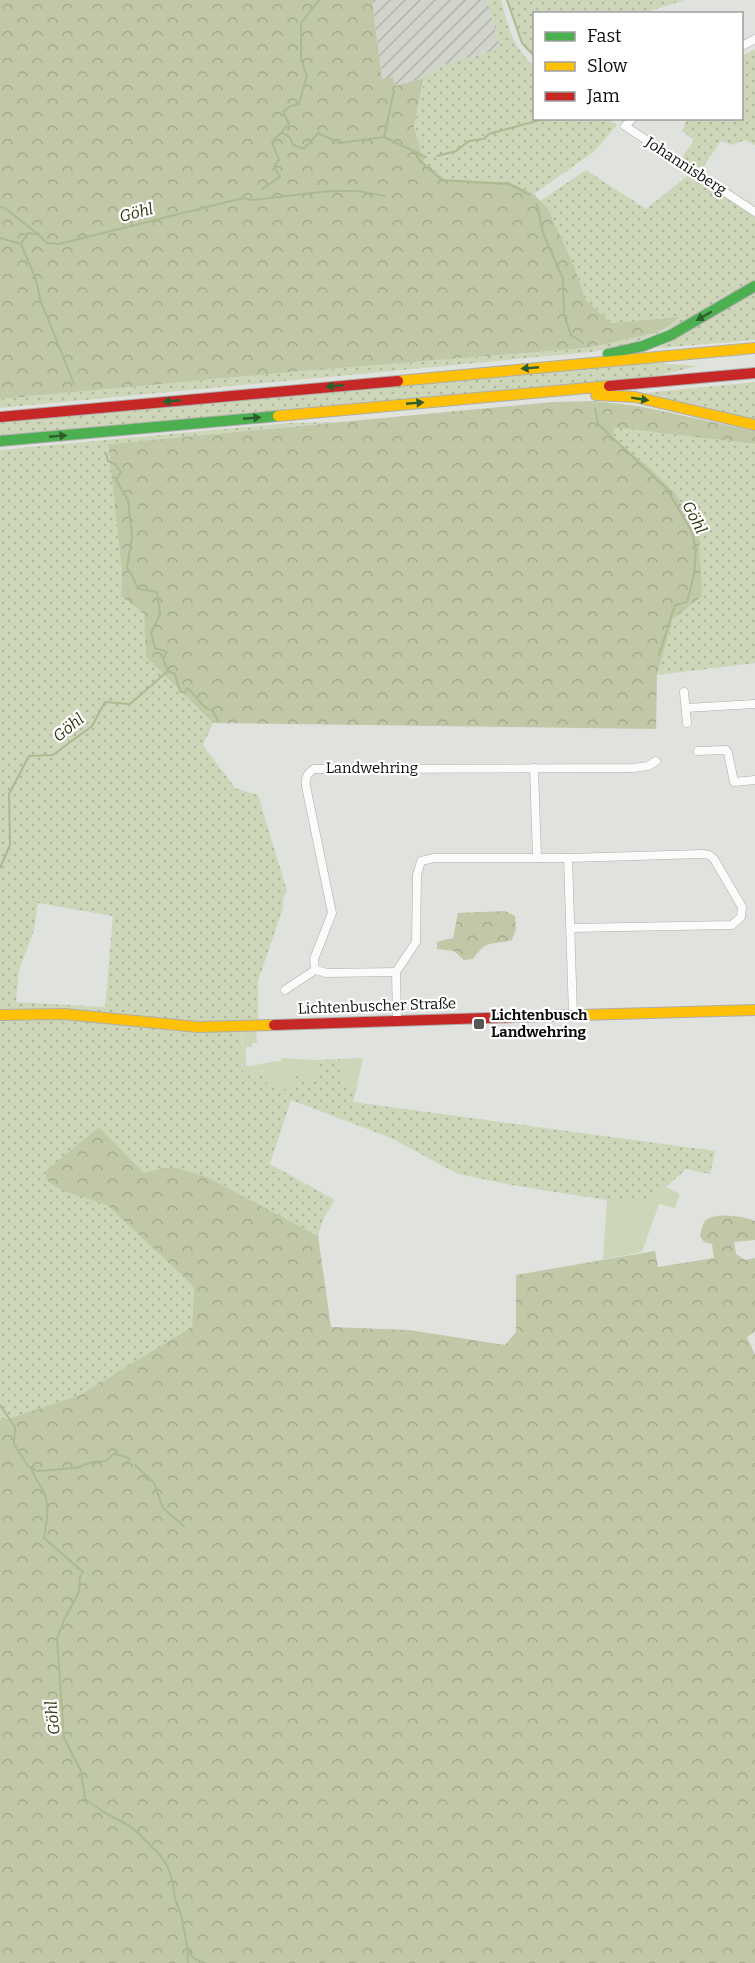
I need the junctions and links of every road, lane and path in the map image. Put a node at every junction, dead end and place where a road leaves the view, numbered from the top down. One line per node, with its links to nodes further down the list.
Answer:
1 (631, 120): 2 (street, Johannisberg)
2 (755, 212)
3 (755, 286): 5 (main road, one-way to 5)
4 (755, 348): 5 (main road)
5 (588, 363): 8 (main road, one-way to 8)
6 (755, 373): 7 (main road)
7 (561, 391): 9 (main road, one-way to 9); 10 (main road, one-way to 7)
8 (0, 417)
9 (755, 425)
10 (0, 441)
11 (684, 692): 13 (street)
12 (755, 704): 13 (street)
13 (686, 708): 14 (street)
14 (687, 723)
15 (698, 751): 18 (street)
16 (656, 761): 17 (street, Landwehring)
17 (534, 768): 19 (street); 22 (street, Landwehring)
18 (755, 780)
19 (537, 858): 20 (street); 23 (street)
20 (568, 858): 21 (street); 21 (street)
21 (571, 928): 27 (street)
22 (315, 970): 23 (street); 24 (street)
23 (396, 972): 28 (street)
24 (285, 990)
25 (755, 1010): 27 (main road, Lichtenbuscher Straße)
26 (0, 1015): 28 (main road, Lichtenbuscher Straße)
27 (573, 1016): 28 (main road, Lichtenbuscher Straße)
28 (397, 1020)

